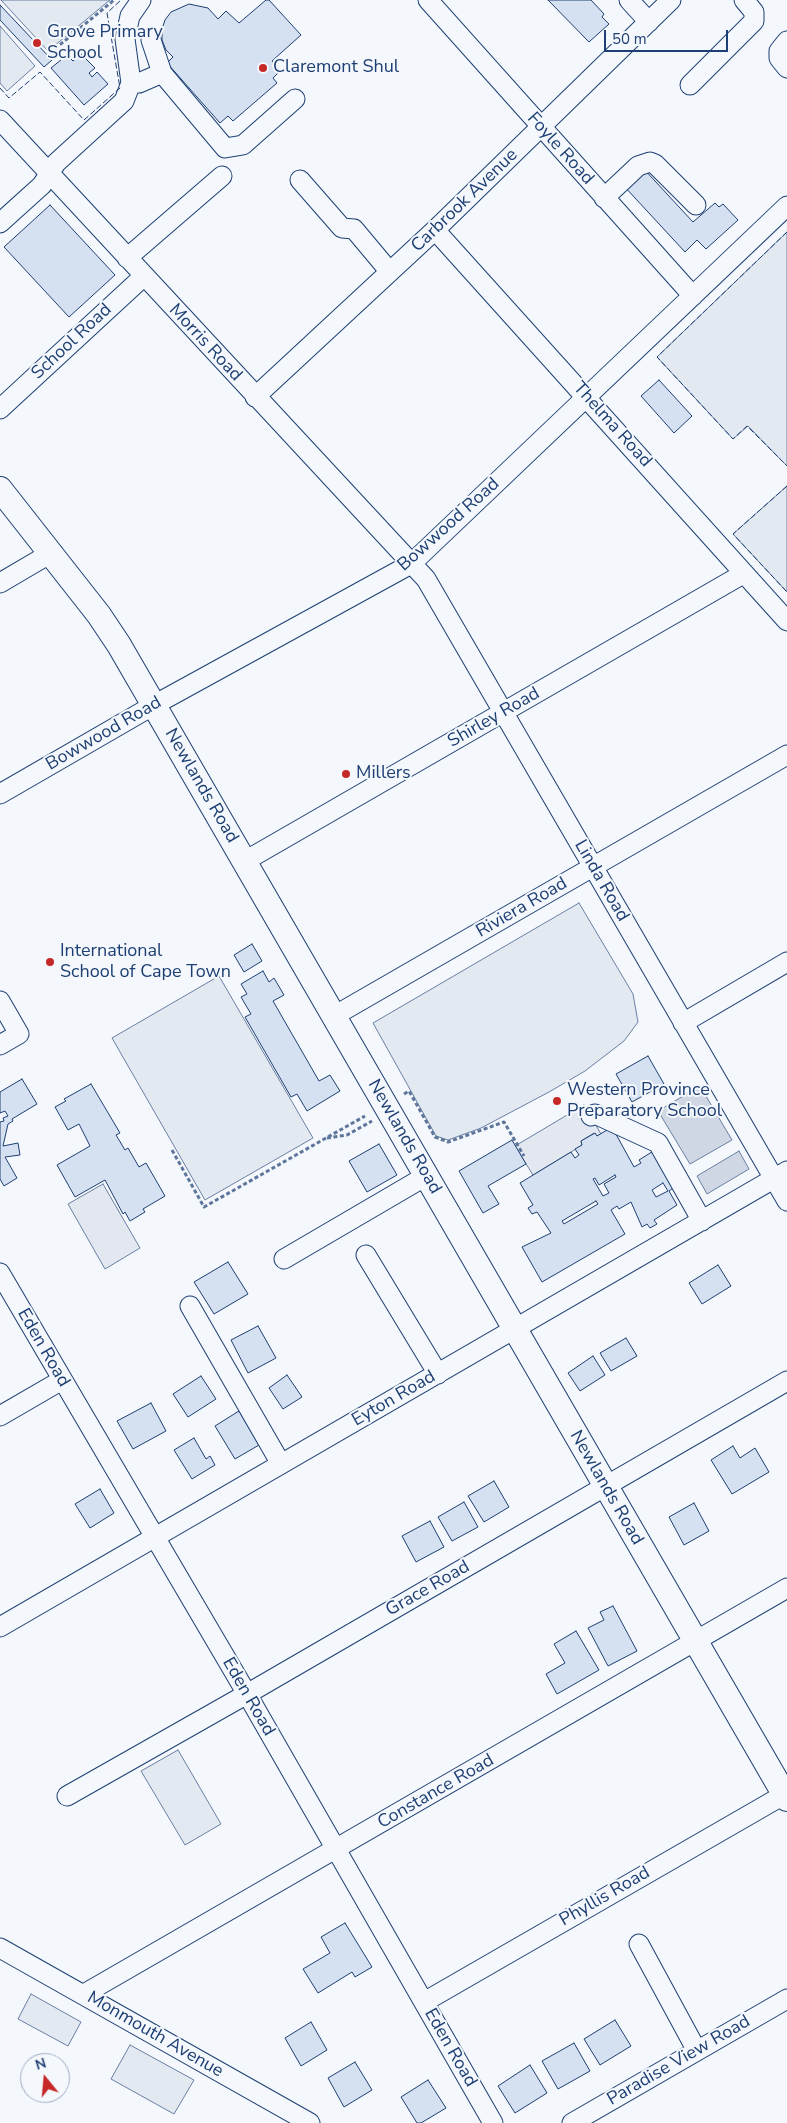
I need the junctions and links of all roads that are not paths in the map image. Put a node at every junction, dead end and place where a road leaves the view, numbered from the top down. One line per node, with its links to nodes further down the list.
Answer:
1 (141, 0): 11 (street)
2 (428, 0): 15 (street, Foyle Road)
3 (629, 0): 6 (street)
4 (671, 0): 6 (street, Carbrook Avenue)
5 (744, 0): 12 (street)
6 (649, 22): 15 (street, Carbrook Avenue)
7 (151, 40): 10 (street)
8 (787, 41): 9 (street)
9 (787, 68)
10 (162, 73): 11 (street); 13 (street)
11 (131, 83): 16 (street)
12 (690, 85)
13 (295, 99)
14 (0, 120): 16 (street, Morris Road)
15 (541, 128): 19 (street, Foyle Road); 23 (street, Carbrook Avenue)
16 (49, 173): 22 (street); 24 (street, Morris Road)
17 (222, 176): 24 (street)
18 (300, 180): 25 (street)
19 (604, 198): 20 (street); 27 (street, Foyle Road)
20 (696, 205)
21 (787, 206): 27 (street, Bowwood Road)
22 (0, 223)
23 (435, 230): 25 (street, Carbrook Avenue); 29 (street, Thelma Road)
24 (127, 258): 26 (street, Morris Road)
25 (390, 272): 28 (street, Carbrook Avenue)
26 (144, 276): 28 (street, Morris Road); 30 (street, School Road)
27 (693, 296): 29 (street, Bowwood Road)
28 (255, 397): 33 (street, Morris Road)
29 (587, 397): 33 (street, Bowwood Road); 34 (street, Thelma Road)
30 (0, 409)
31 (0, 489): 32 (main road, Newlands Road)
32 (52, 553): 35 (street); 37 (main road, Newlands Road)
33 (411, 564): 37 (street, Bowwood Road); 38 (street, Linda Road)
34 (743, 574): 36 (street, Thelma Road); 38 (street, Shirley Road)
35 (0, 583)
36 (787, 621)
37 (154, 705): 40 (street, Bowwood Road); 41 (main road, Newlands Road)
38 (504, 713): 41 (street, Shirley Road); 42 (street, Linda Road)
39 (787, 755): 42 (street, Riviera Road)
40 (0, 794)
41 (245, 861): 45 (main road, Newlands Road)
42 (593, 867): 45 (street, Riviera Road); 46 (street, Linda Road)
43 (787, 962): 46 (street)
44 (0, 1001): 47 (street)
45 (334, 1016): 50 (main road, Newlands Road)
46 (684, 1023): 49 (street, Linda Road)
47 (0, 1045)
48 (591, 1116): 52 (street)
49 (781, 1175): 51 (street, Linda Road); 52 (street, Eyton Road)
50 (426, 1176): 54 (street); 57 (main road, Newlands Road)
51 (787, 1200)
52 (702, 1221): 57 (street, Eyton Road)
53 (366, 1255): 58 (street)
54 (284, 1259)
55 (0, 1273): 59 (street, Eden Road)
56 (190, 1306): 62 (street)
57 (515, 1329): 58 (street, Eyton Road); 63 (main road, Newlands Road)
58 (438, 1374): 62 (street, Eyton Road)
59 (62, 1380): 61 (street); 64 (street, Eden Road)
60 (787, 1381): 63 (street, Grace Road)
61 (0, 1416)
62 (281, 1464): 64 (street, Eyton Road)
63 (605, 1486): 67 (main road, Newlands Road); 68 (street, Grace Road)
64 (154, 1538): 66 (street, Eyton Road); 68 (street, Eden Road)
65 (787, 1588): 67 (street, Constance Road)
66 (0, 1627)
67 (695, 1641): 69 (main road, Newlands Road); 71 (street, Constance Road)
68 (247, 1694): 70 (street, Grace Road); 71 (street, Eden Road)
69 (786, 1795): 76 (street, Phyllis Road)
70 (67, 1796)
71 (335, 1850): 74 (street, Constance Road); 76 (street, Eden Road)
72 (639, 1944): 77 (street)
73 (0, 1948): 74 (street, Monmouth Avenue)
74 (84, 1994): 78 (street, Monmouth Avenue)
75 (787, 1999): 77 (street, Paradise View Road)
76 (424, 2002): 79 (street, Eden Road)
77 (697, 2051): 80 (street, Paradise View Road)
78 (310, 2123)
79 (493, 2123)
80 (572, 2123)

